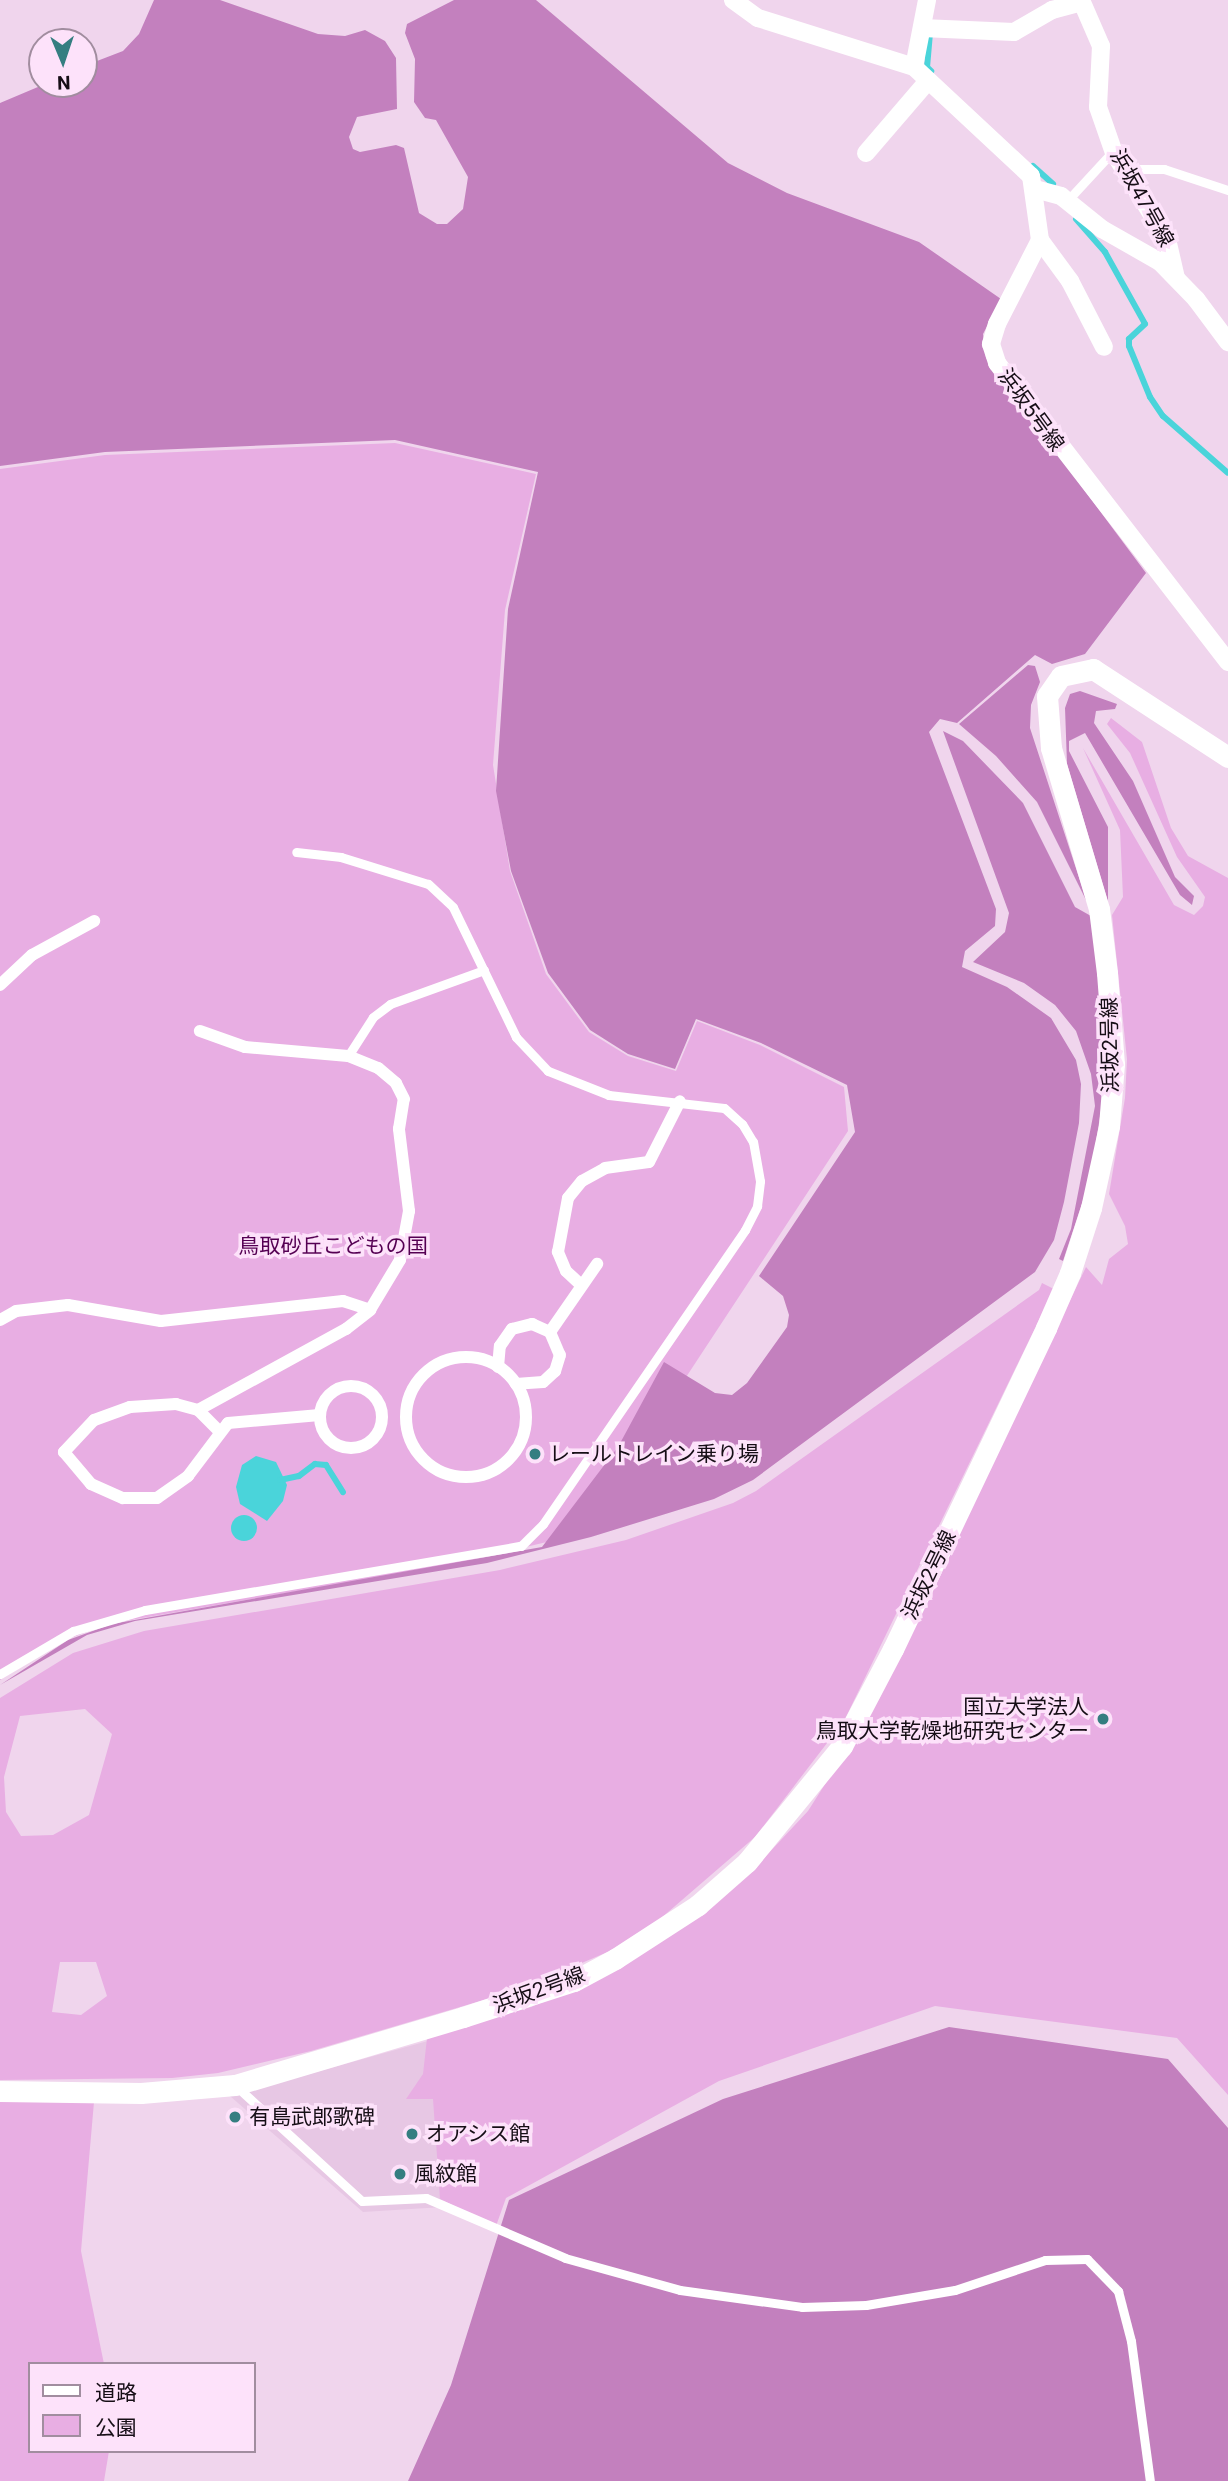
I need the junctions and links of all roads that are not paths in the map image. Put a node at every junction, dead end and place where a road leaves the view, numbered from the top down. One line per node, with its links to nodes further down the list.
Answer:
1 (733, 0): 5 (street)
2 (927, 0): 4 (street)
3 (1081, 1): 4 (street); 7 (street, 浜坂47号線)
4 (922, 28): 5 (street)
5 (914, 67): 6 (street)
6 (927, 82): 8 (street); 10 (street)
7 (1114, 150): 9 (street, 浜坂47号線); 12 (lane)
8 (866, 153)
9 (1124, 169): 11 (lane); 14 (street, 浜坂47号線)
10 (1034, 189): 12 (street); 13 (street)
11 (1228, 190)
12 (1067, 201): 14 (street)
13 (1040, 240): 16 (street); 17 (street, 浜坂5号線)
14 (1177, 277): 15 (street)
15 (1228, 342)
16 (1104, 347)
17 (1228, 662)
18 (1228, 757): 39 (street, 浜坂2号線)
19 (296, 852): 21 (lane)
20 (94, 921): 22 (street)
21 (484, 970): 24 (lane); 25 (lane)
22 (0, 985)
23 (200, 1031): 24 (street)
24 (348, 1056): 28 (street)
25 (680, 1101): 27 (street); 38 (lane)
26 (597, 1264): 27 (street)
27 (580, 1284): 30 (street)
28 (370, 1310): 29 (street); 33 (street)
29 (0, 1320)
30 (550, 1332): 31 (street); 32 (street)
31 (498, 1367): 32 (street); 36 (street)
32 (516, 1384): 36 (street)
33 (198, 1410): 37 (street); 37 (street)
34 (320, 1415): 35 (street); 35 (street); 37 (street)
35 (382, 1415): 36 (street)
36 (406, 1415)
37 (220, 1432)
38 (0, 1674)
39 (235, 2085): 40 (street, 浜坂2号線); 41 (lane)
40 (0, 2091)
41 (1150, 2481)

